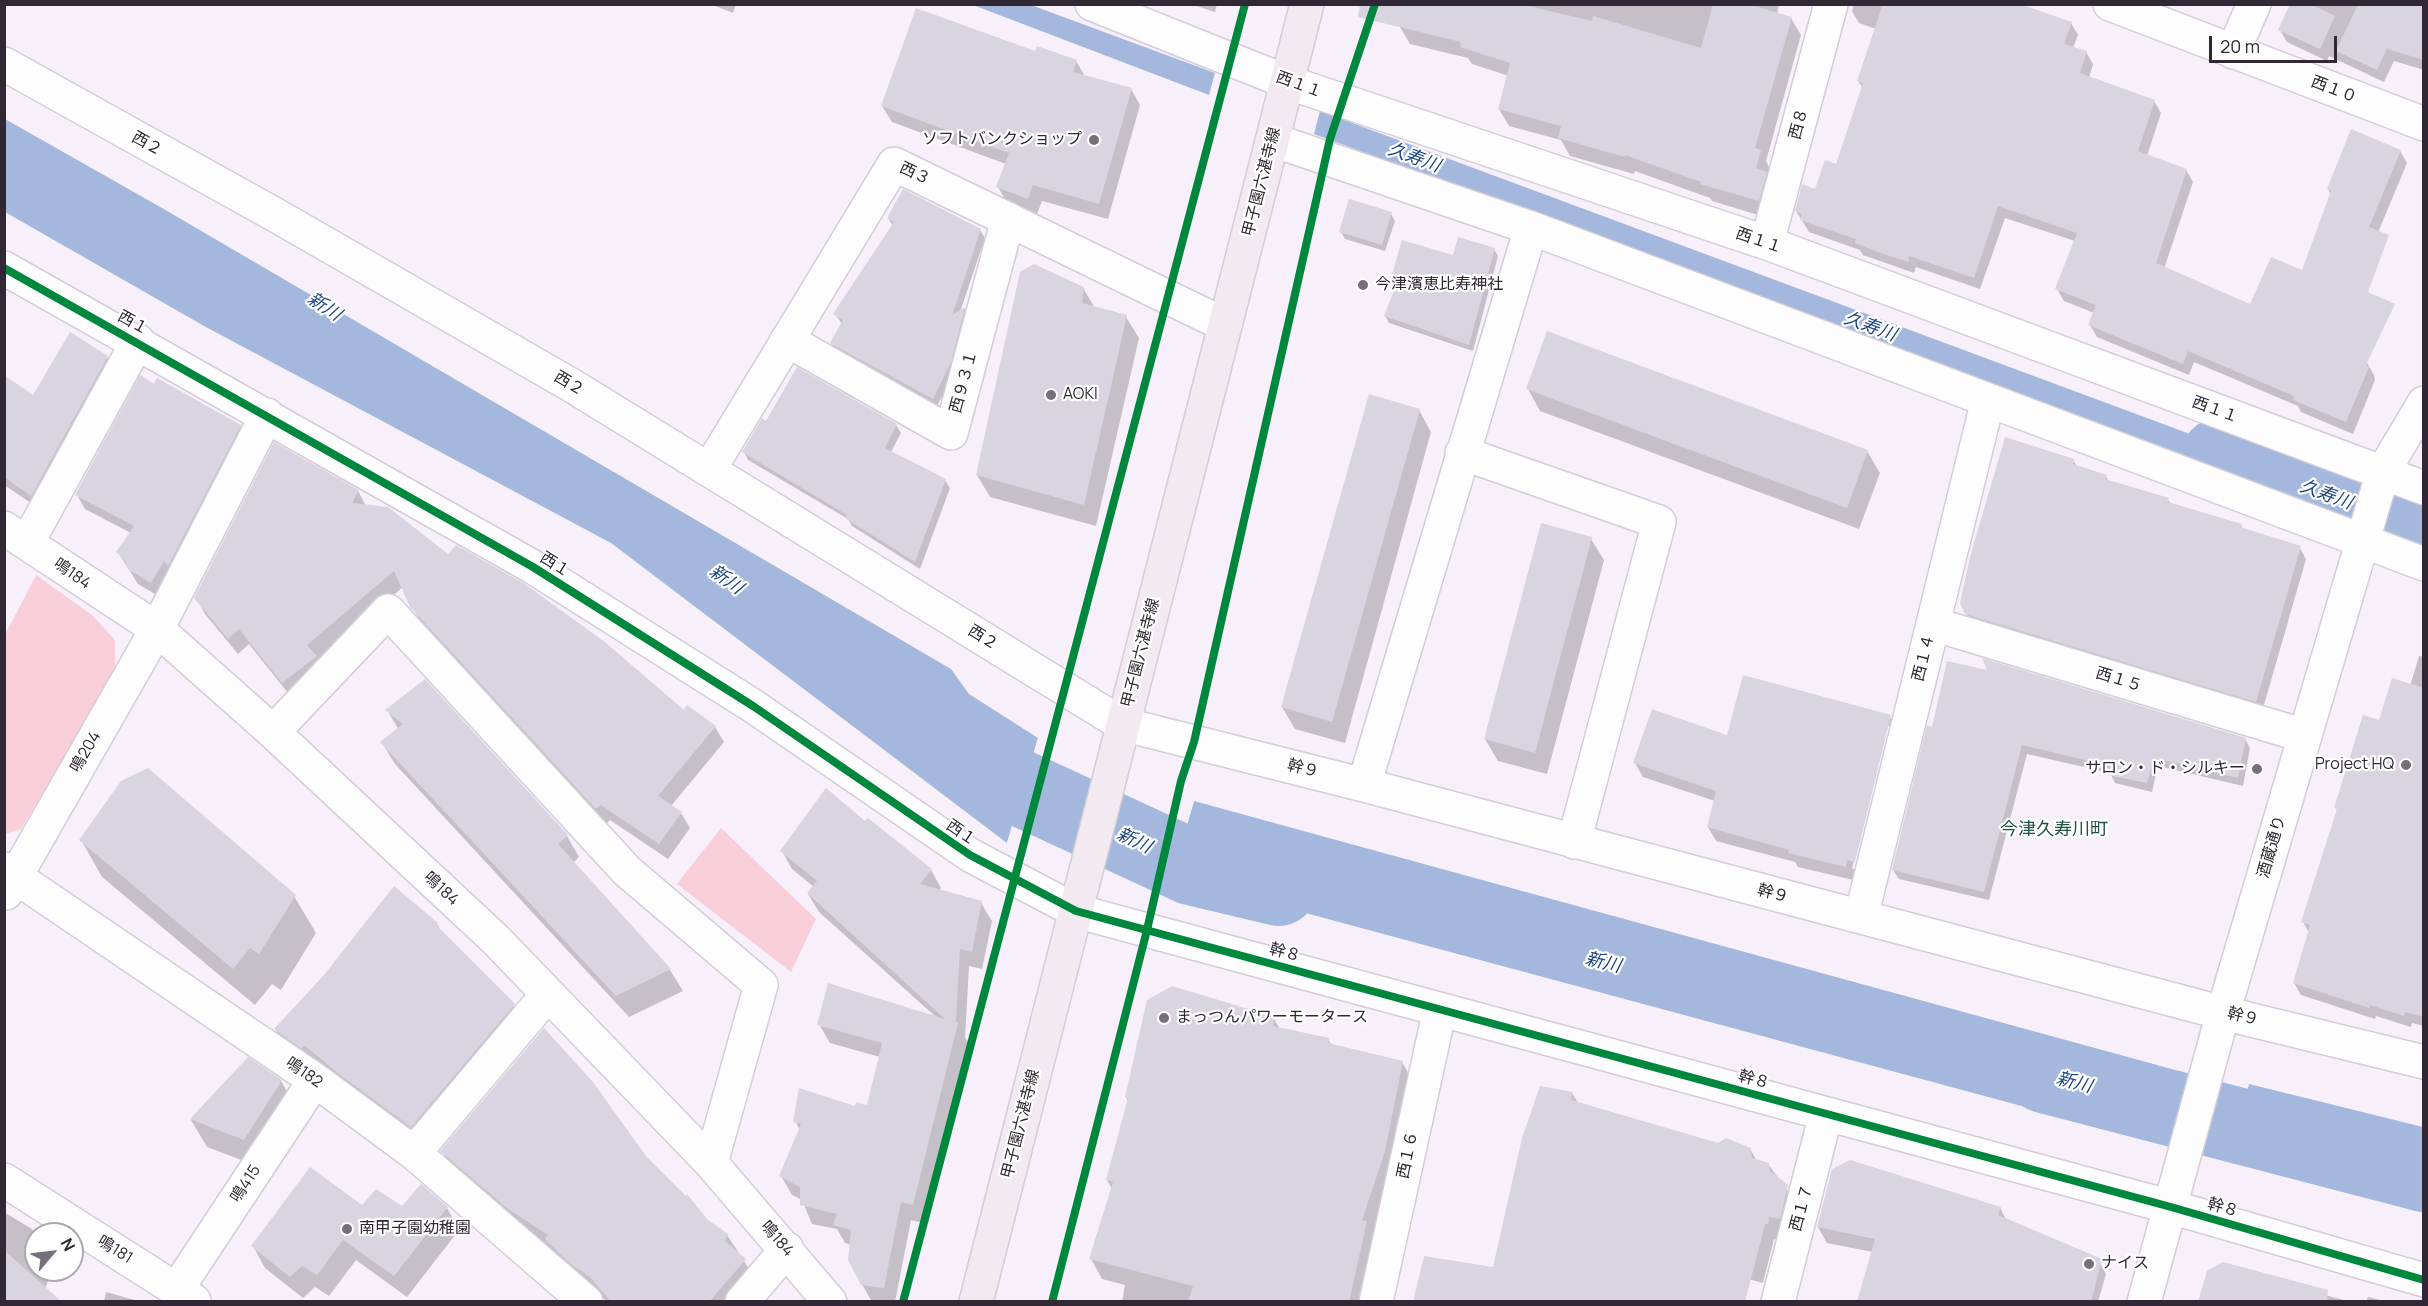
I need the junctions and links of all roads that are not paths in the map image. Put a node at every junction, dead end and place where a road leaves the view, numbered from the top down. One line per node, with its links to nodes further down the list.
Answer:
1 (1092, 4): 8 (street, 西１１)
2 (1307, 4): 8 (main road, 甲子園六湛寺線)
3 (1831, 4): 13 (street, 西８)
4 (2110, 4): 6 (street, 西１０)
5 (2254, 4): 6 (street)
6 (2233, 52): 9 (street, 西１０)
7 (4, 64): 22 (street, 西２)
8 (1287, 82): 10 (main road, 甲子園六湛寺線); 13 (street, 西１１)
9 (2424, 124)
10 (1273, 140): 12 (street); 15 (main road, 甲子園六湛寺線)
11 (1008, 219): 15 (street, 西３); 16 (street, 西３); 16 (street, 西９３１)
12 (1531, 228): 18 (street); 21 (street)
13 (1767, 243): 23 (street, 西１１)
14 (9, 280): 17 (street, 西１)
15 (1225, 325): 30 (main road, 甲子園六湛寺線)
16 (788, 340): 22 (street, 西３)
17 (138, 341): 20 (street, 西１); 26 (street)
18 (1988, 400): 25 (street); 28 (street, 西１４)
19 (2424, 403): 23 (street, 酒蔵通り)
20 (267, 415): 29 (street, 鳴204); 36 (street, 西１)
21 (1462, 453): 33 (street); 34 (street)
22 (709, 470): 30 (street, 西２)
23 (2380, 485): 24 (street, 西１１); 25 (street, 酒蔵通り)
24 (2424, 488)
25 (2364, 534): 27 (street); 32 (street, 酒蔵通り)
26 (16, 536): 29 (street, 鳴184)
27 (2424, 564)
28 (1933, 624): 32 (street, 西１５); 37 (street, 西１４)
29 (157, 629): 31 (street, 鳴184); 35 (street, 鳴204)
30 (1122, 724): 33 (street, 幹９); 36 (main road, 甲子園六湛寺線)
31 (273, 732): 38 (street, 鳴184); 45 (street)
32 (2305, 736): 40 (street, 酒蔵通り)
33 (1365, 785): 34 (street, 幹９)
34 (1574, 842): 37 (street, 幹９)
35 (8, 879): 42 (street, 鳴182)
36 (1076, 911): 39 (street, 幹８); 54 (main road, 甲子園六湛寺線)
37 (1861, 918): 40 (street, 幹９)
38 (548, 994): 44 (street); 45 (street, 鳴184)
39 (1440, 1009): 43 (street, 幹８); 55 (street, 西１６)
40 (2223, 1012): 41 (street, 幹９); 47 (street, 酒蔵通り)
41 (2424, 1062)
42 (315, 1080): 44 (street, 鳴182); 50 (street, 鳴415)
43 (1827, 1114): 47 (street, 幹８); 56 (street, 西１７)
44 (414, 1153): 51 (street, 鳴182)
45 (711, 1163): 48 (street, 鳴184)
46 (4, 1180): 50 (street, 鳴181)
47 (2171, 1206): 49 (street, 幹８); 57 (street, 酒蔵通り)
48 (787, 1249): 52 (street); 53 (street, 鳴184)
49 (2424, 1280)
50 (187, 1297)
51 (586, 1302)
52 (742, 1302)
53 (830, 1302)
54 (976, 1302)
55 (1376, 1302)
56 (1778, 1302)
57 (2144, 1302)

